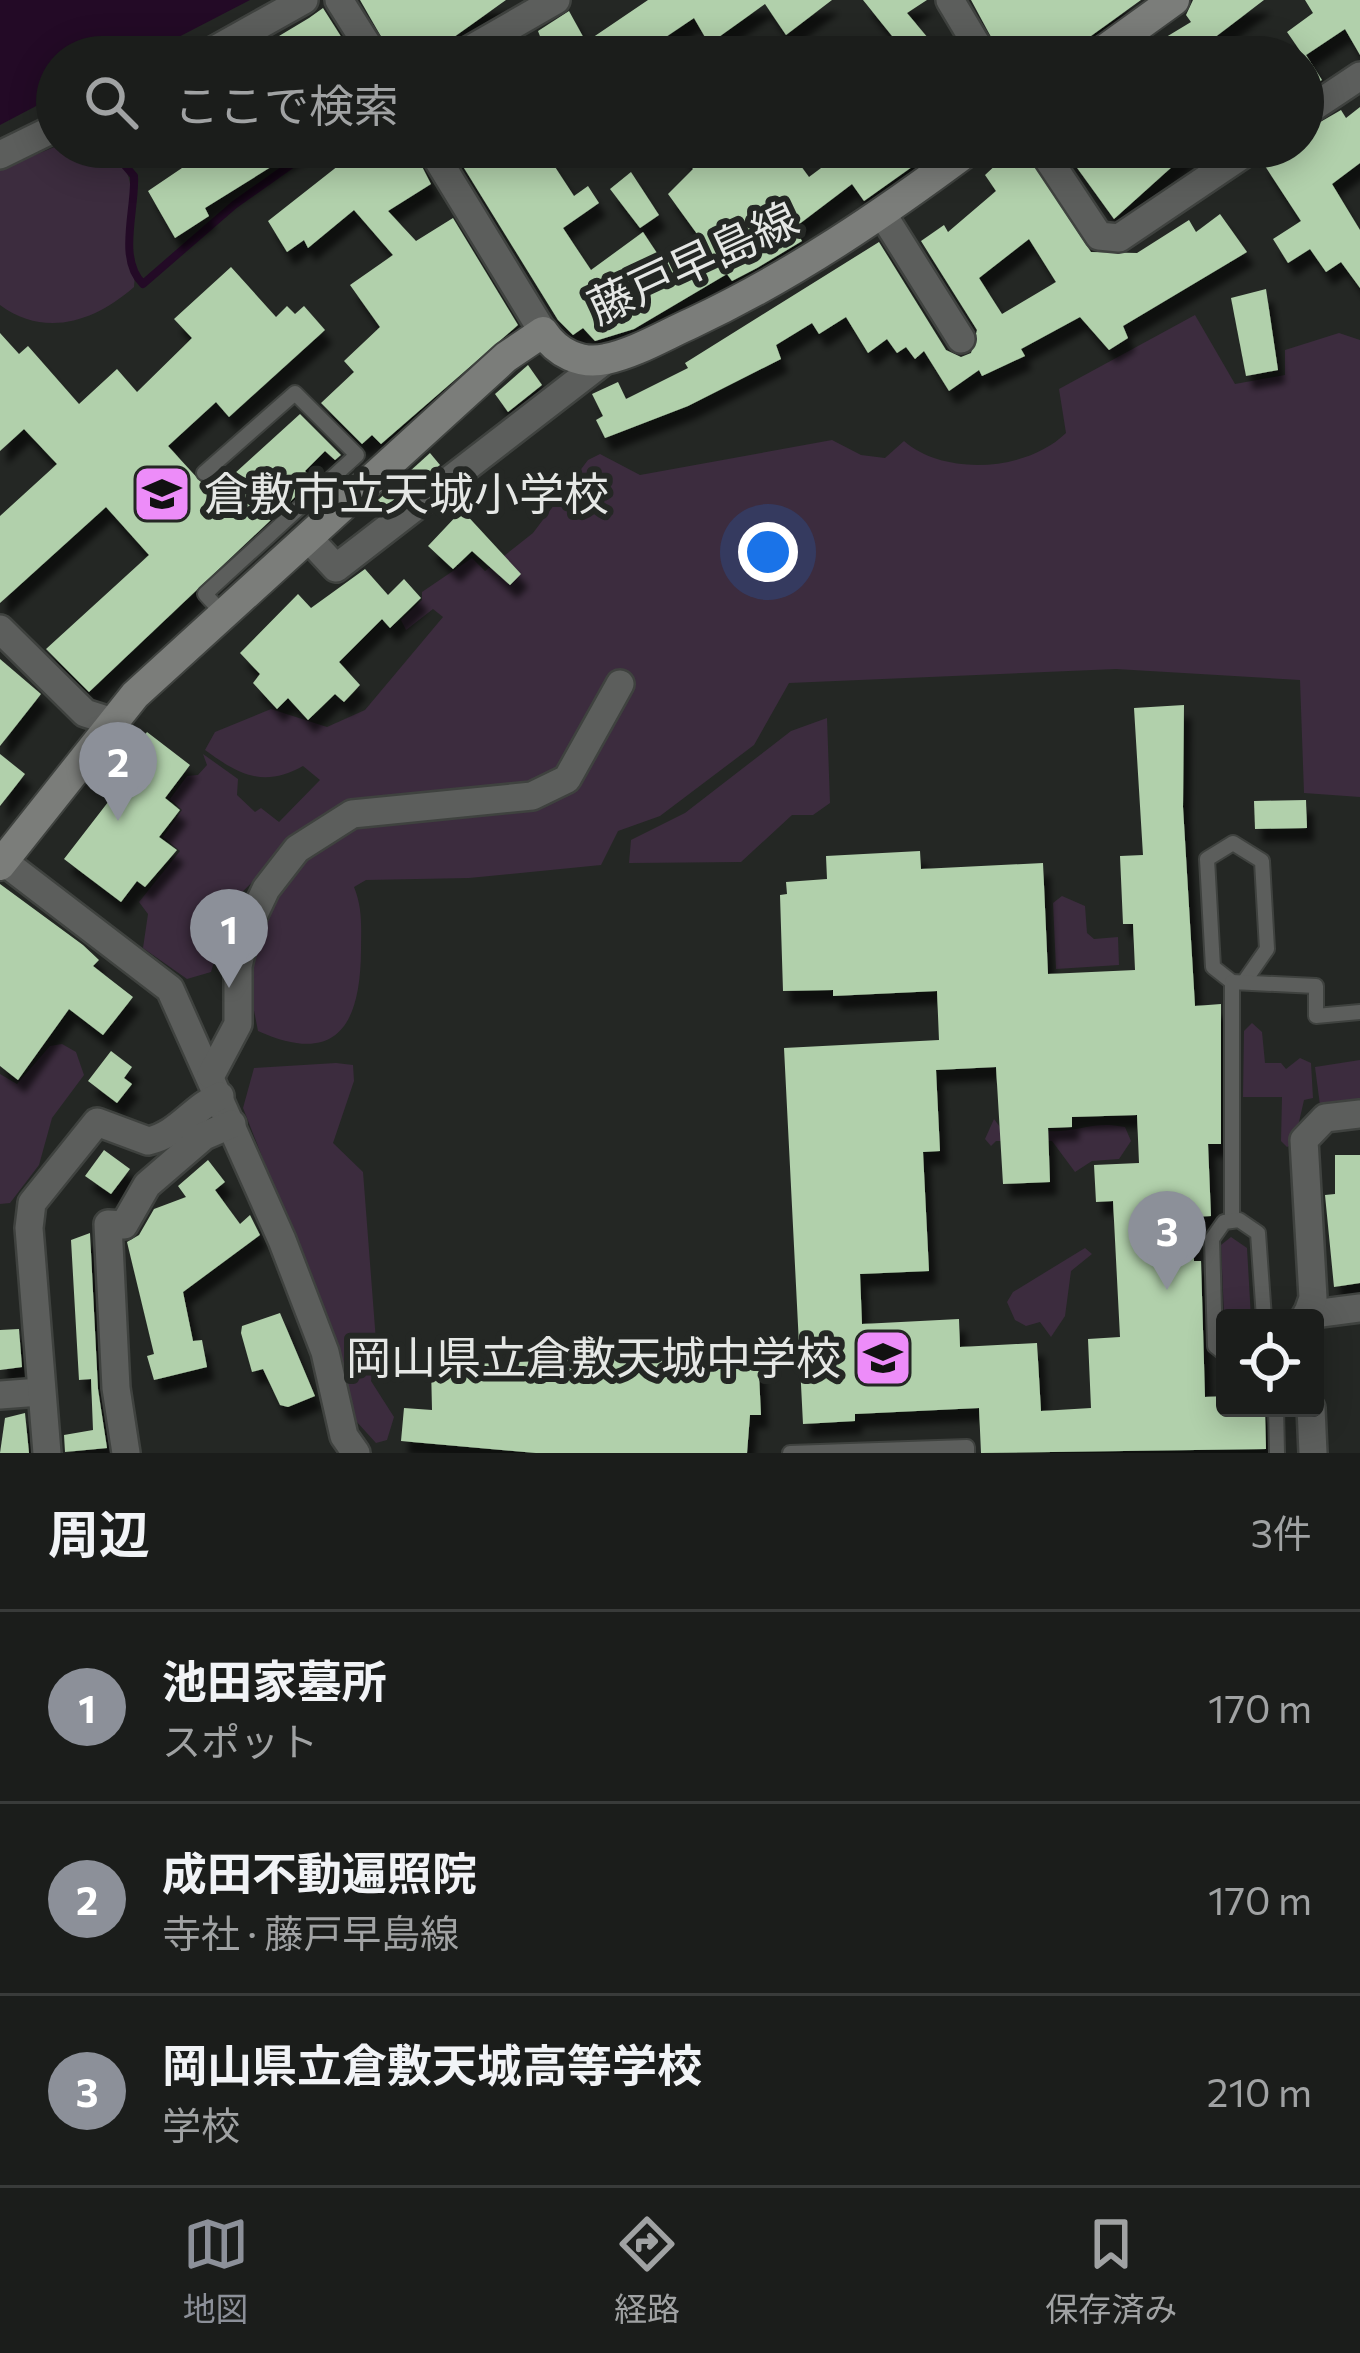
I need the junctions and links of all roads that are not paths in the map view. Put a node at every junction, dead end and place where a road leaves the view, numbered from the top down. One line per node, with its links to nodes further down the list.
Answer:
1 (304, 0): 6 (street)
2 (340, 0): 7 (street)
3 (556, 0): 8 (street)
4 (950, 0): 9 (street)
5 (1174, 0): 10 (main road)
6 (240, 36)
7 (362, 36)
8 (493, 36)
9 (971, 36)
10 (1124, 36)
11 (1360, 76): 12 (street)
12 (1324, 100)
13 (36, 137): 14 (street)
14 (0, 155)
15 (443, 168): 20 (street)
16 (945, 168): 19 (main road, 藤戸早島線)
17 (1054, 168): 18 (street)
18 (1223, 168)
19 (883, 214): 21 (street); 22 (main road, 藤戸早島線)
20 (543, 332): 22 (main road, 藤戸早島線); 24 (main road, 藤戸早島線)
21 (961, 339)
22 (605, 360): 24 (street)
23 (204, 473): 25 (lane)
24 (311, 541): 25 (main road, 藤戸早島線)
25 (225, 616): 28 (main road, 藤戸早島線)
26 (0, 629): 28 (street)
27 (620, 684): 32 (street)
28 (110, 722): 29 (main road, 藤戸早島線)
29 (2, 863): 32 (street)
30 (1238, 982): 30 (lane); 31 (lane); 35 (lane)
31 (1360, 1012)
32 (216, 1086): 34 (street); 41 (street)
33 (1360, 1114): 38 (street)
34 (232, 1124): 46 (street); 47 (street)
35 (1232, 1219): 37 (lane); 40 (lane)
36 (1360, 1308): 39 (street)
37 (1263, 1309)
38 (1309, 1309)
39 (1324, 1313)
40 (1216, 1347)
41 (40, 1392): 42 (street); 45 (street)
42 (0, 1395)
43 (1276, 1417): 50 (lane)
44 (1311, 1417): 51 (street)
45 (47, 1453)
46 (126, 1453)
47 (356, 1453)
48 (790, 1453): 49 (lane)
49 (967, 1453)
50 (1277, 1453)
51 (1313, 1453)

